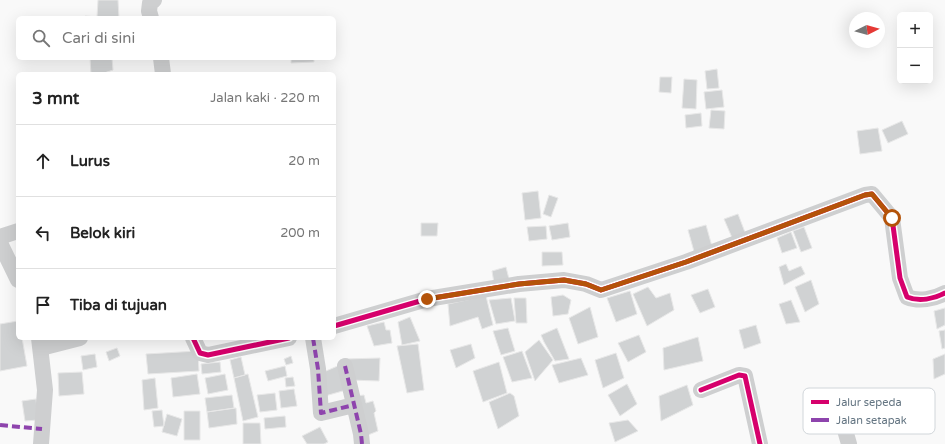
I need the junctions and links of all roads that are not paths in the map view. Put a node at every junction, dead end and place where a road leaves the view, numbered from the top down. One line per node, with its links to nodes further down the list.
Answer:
1 (154, 0): 2 (street)
2 (150, 16)
3 (161, 60): 4 (street)
4 (163, 72)
5 (16, 232): 6 (street)
6 (0, 237)
7 (0, 243): 8 (street)
8 (16, 276)
9 (945, 293): 10 (street)
10 (336, 325)
11 (64, 340): 15 (street)
12 (194, 340): 13 (street)
13 (279, 340)
14 (313, 340): 18 (street)
15 (40, 343): 19 (street)
16 (345, 366): 18 (street)
17 (701, 390): 21 (street)
18 (354, 405): 20 (street)
19 (41, 444)
20 (362, 444)
21 (760, 444)

